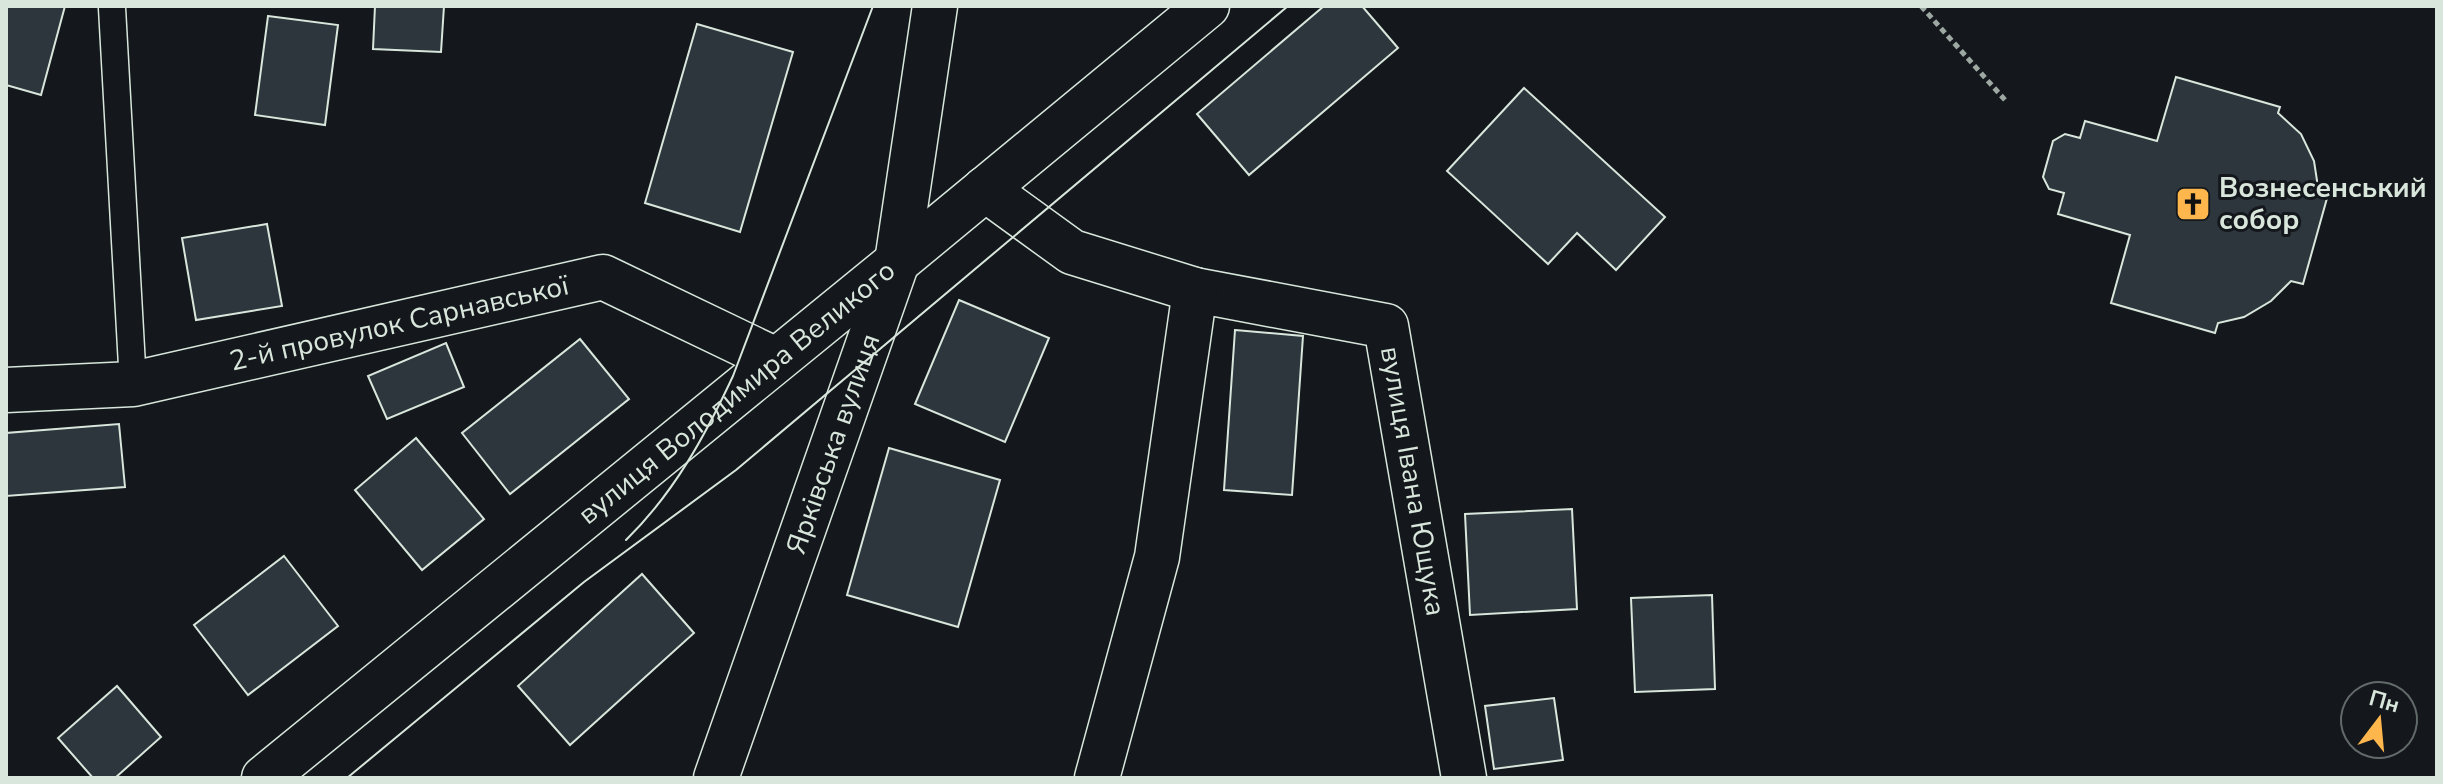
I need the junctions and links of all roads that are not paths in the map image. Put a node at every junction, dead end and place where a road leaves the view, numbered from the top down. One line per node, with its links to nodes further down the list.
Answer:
1 (935, 6): 5 (street, Ярківська вулиця)
2 (1207, 6): 4 (street, вулиця Володимира Великого)
3 (112, 8): 8 (lane)
4 (985, 189): 5 (street, вулиця Володимира Великого); 6 (street, вулиця Івана Ющука)
5 (897, 262): 7 (street, вулиця Володимира Великого); 11 (street, Ярківська вулиця)
6 (1195, 290): 12 (street); 13 (street, вулиця Івана Ющука)
7 (776, 360): 8 (street, 2-й провулок Сарнавської); 10 (street, вулиця Володимира Великого)
8 (133, 384): 9 (street, 2-й провулок Сарнавської)
9 (6, 390)
10 (264, 778)
11 (716, 778)
12 (1097, 778)
13 (1464, 778)

